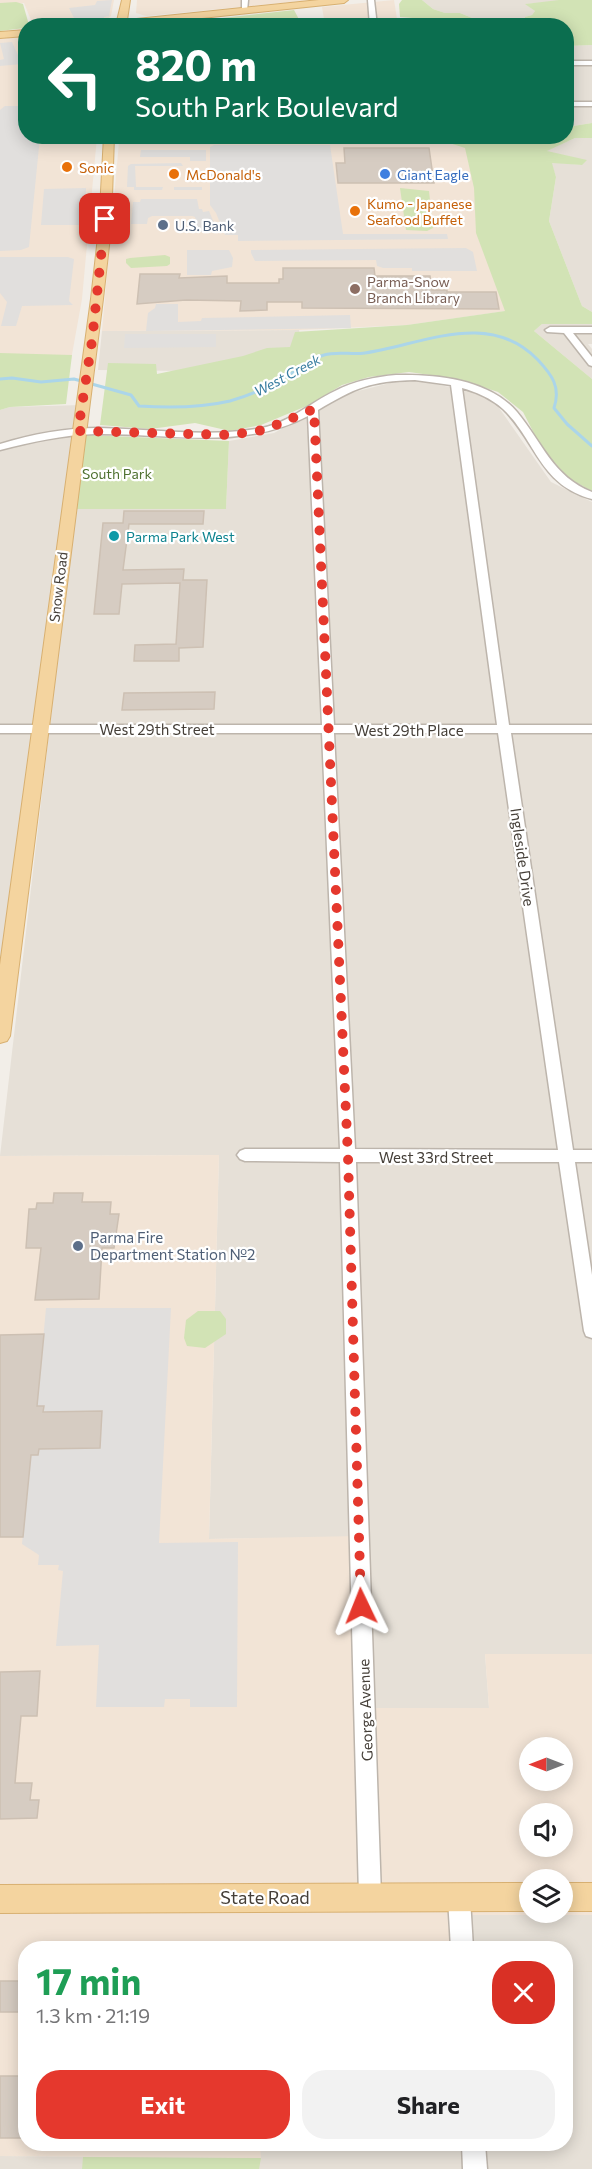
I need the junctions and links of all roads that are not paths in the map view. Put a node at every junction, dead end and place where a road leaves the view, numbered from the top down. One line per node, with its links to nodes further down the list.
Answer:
1 (126, 0): 5 (main road)
2 (344, 0): 4 (main road)
3 (371, 0): 7 (street)
4 (245, 5): 6 (main road)
5 (123, 18)
6 (161, 18)
7 (373, 18)
8 (18, 34): 9 (main road)
9 (0, 35)
10 (574, 63): 11 (street)
11 (592, 63)
12 (574, 104): 13 (street)
13 (592, 104)
14 (110, 144): 21 (main road, Snow Road)
15 (550, 330): 16 (street)
16 (567, 330): 17 (street); 18 (street)
17 (592, 330)
18 (592, 363)
19 (456, 383): 20 (street); 23 (street); 26 (street, Ingleside Drive)
20 (314, 409): 21 (street); 28 (street, George Avenue)
21 (78, 431): 22 (street); 25 (main road, Snow Road)
22 (0, 447)
23 (592, 496)
24 (0, 729): 25 (street, West 29th Street)
25 (41, 729): 28 (street, West 29th Street); 29 (main road, Snow Road)
26 (504, 729): 27 (street); 28 (street, West 29th Place); 31 (street, Ingleside Drive)
27 (592, 729)
28 (321, 730): 33 (street, George Avenue)
29 (0, 1036)
30 (244, 1155): 33 (street, West 33rd Street)
31 (567, 1156): 32 (street, West 33rd Street); 33 (street, West 33rd Street); 34 (street, Ingleside Drive)
32 (592, 1156)
33 (348, 1157): 35 (street, George Avenue)
34 (592, 1330)
35 (370, 1896): 39 (main road, State Road); 40 (main road, State Road)
36 (519, 1897): 39 (main road, State Road)
37 (573, 1897): 38 (main road)
38 (592, 1897)
39 (459, 1898): 41 (street)
40 (0, 1899)
41 (462, 1941)
42 (474, 2151): 43 (street)
43 (475, 2169)

